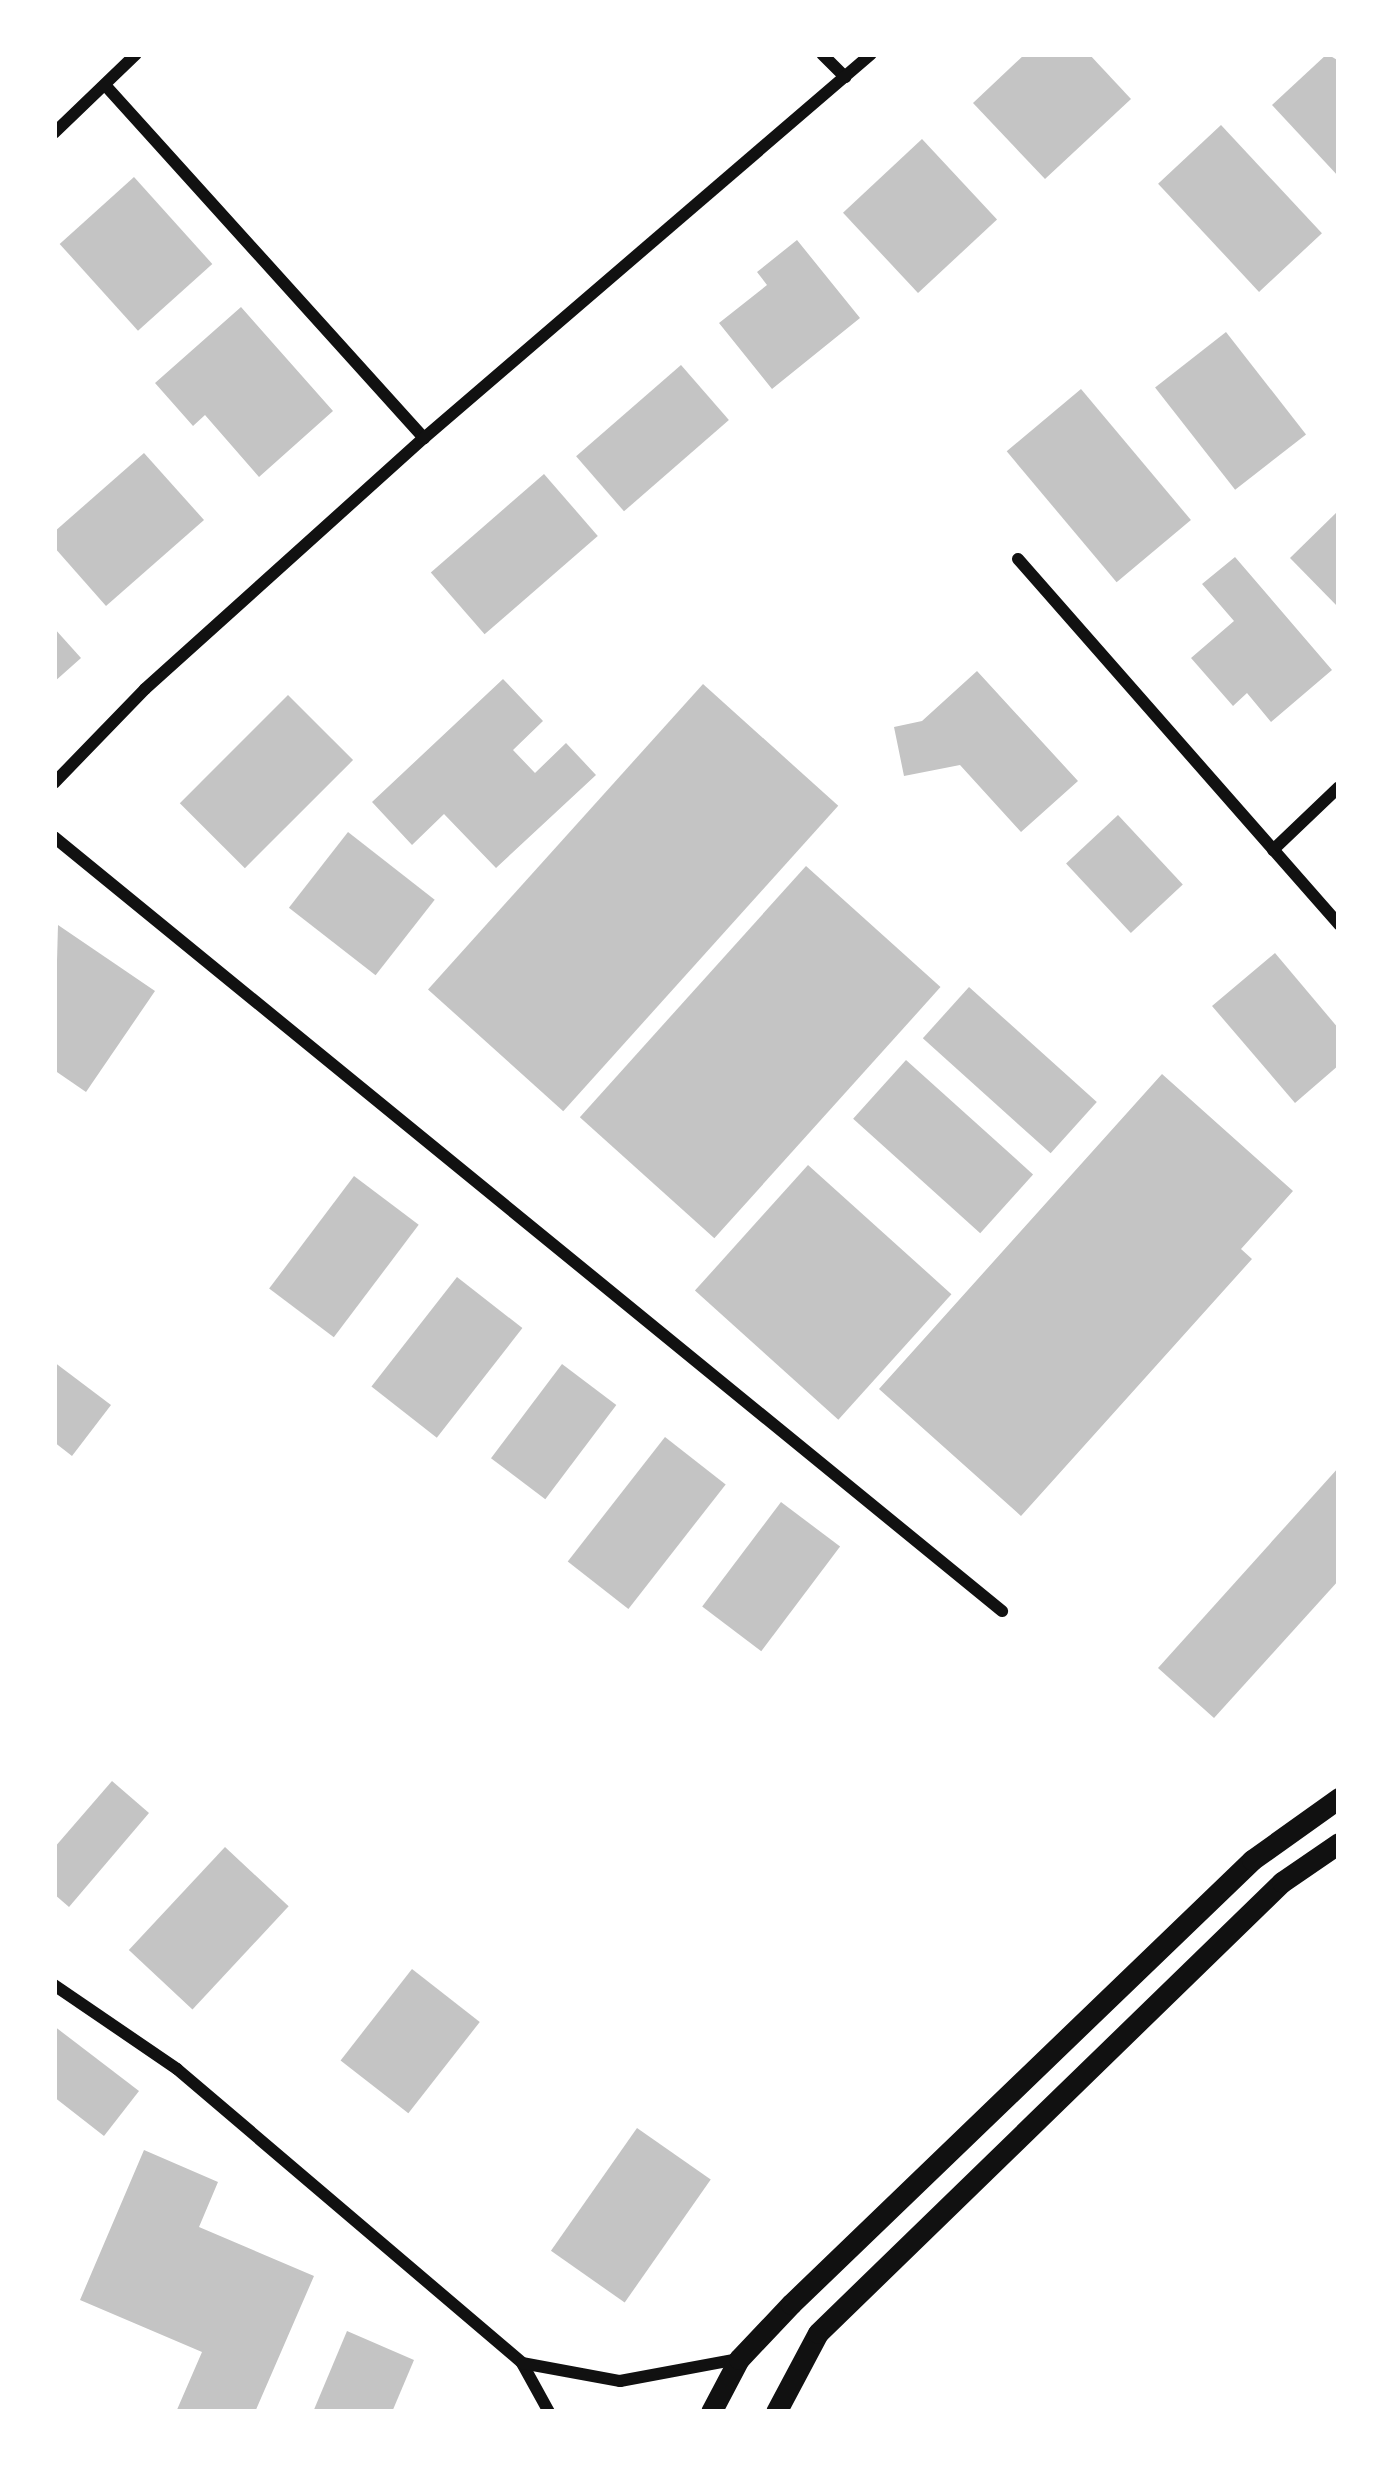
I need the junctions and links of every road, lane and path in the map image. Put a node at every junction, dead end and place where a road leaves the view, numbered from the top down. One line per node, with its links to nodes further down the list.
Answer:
1 (136, 54): 5 (street)
2 (822, 54): 4 (street)
3 (871, 54): 4 (street)
4 (845, 77): 7 (street)
5 (105, 85): 6 (street); 7 (street)
6 (54, 133)
7 (424, 438): 9 (street)
8 (1018, 559): 12 (street)
9 (54, 783)
10 (1339, 787): 12 (street)
11 (54, 837): 14 (street)
12 (1273, 850): 13 (street)
13 (1339, 926)
14 (1002, 1611)
15 (1339, 1798): 18 (street)
16 (1339, 1843): 22 (street)
17 (54, 1985): 19 (street)
18 (739, 2359): 19 (street); 21 (street)
19 (522, 2363): 20 (street)
20 (548, 2412)
21 (711, 2412)
22 (776, 2412)

